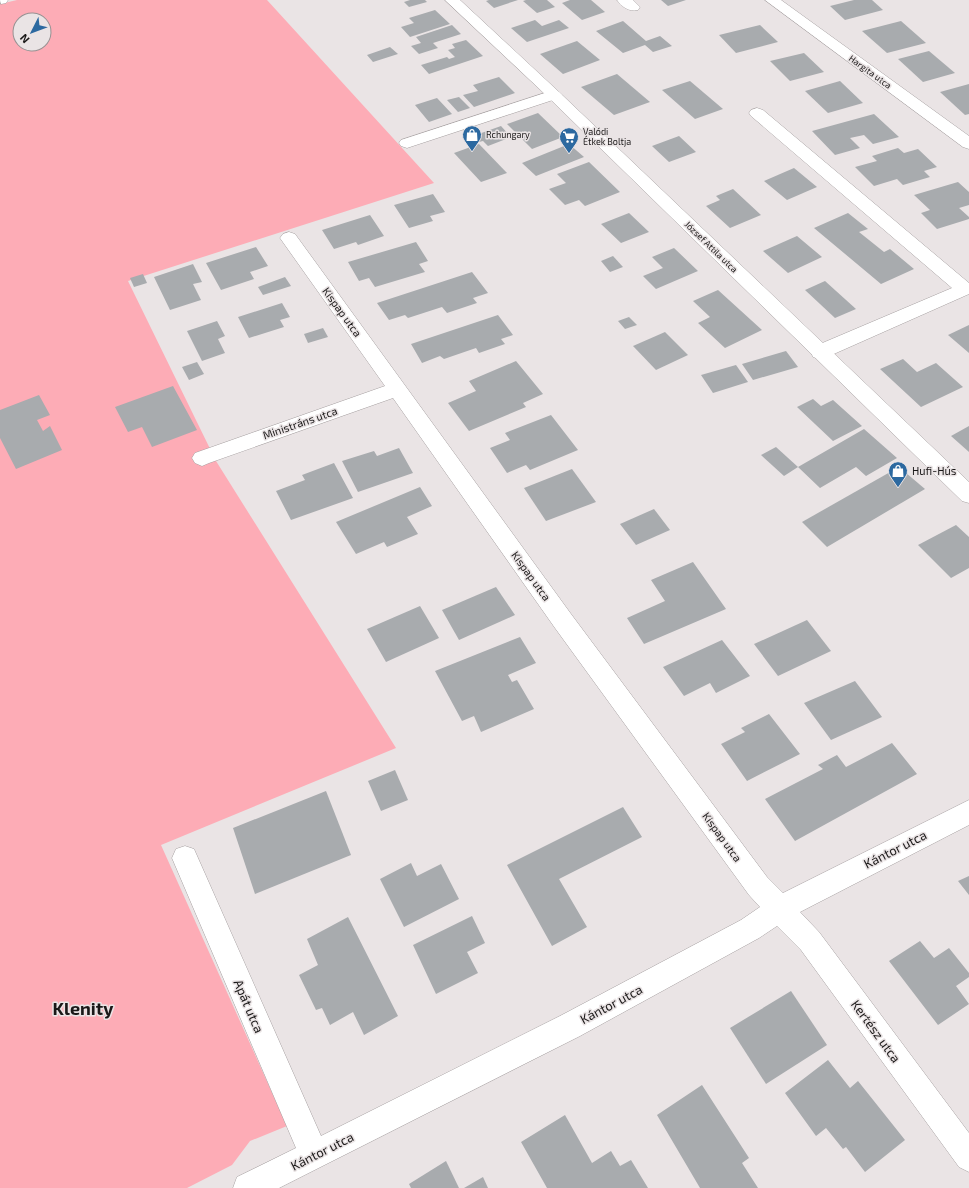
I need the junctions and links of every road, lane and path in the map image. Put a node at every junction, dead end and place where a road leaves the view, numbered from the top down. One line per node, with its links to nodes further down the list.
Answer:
1 (452, 0): 3 (street, József Attila utca)
2 (772, 0): 6 (street, Hargita utca)
3 (554, 95): 5 (street); 8 (street, József Attila utca)
4 (757, 113): 8 (street)
5 (407, 143)
6 (969, 144)
7 (289, 238): 9 (street, Kispap utca)
8 (820, 352): 11 (street, József Attila utca)
9 (398, 389): 10 (street, Ministráns utca); 14 (street, Kispap utca)
10 (202, 458)
11 (969, 495)
12 (969, 812): 14 (street, Kántor utca)
13 (185, 858): 15 (street, Apát utca)
14 (778, 909): 15 (street, Kántor utca); 16 (street, Kertész utca)
15 (314, 1155): 17 (street, Kántor utca)
16 (969, 1157)
17 (248, 1188)

